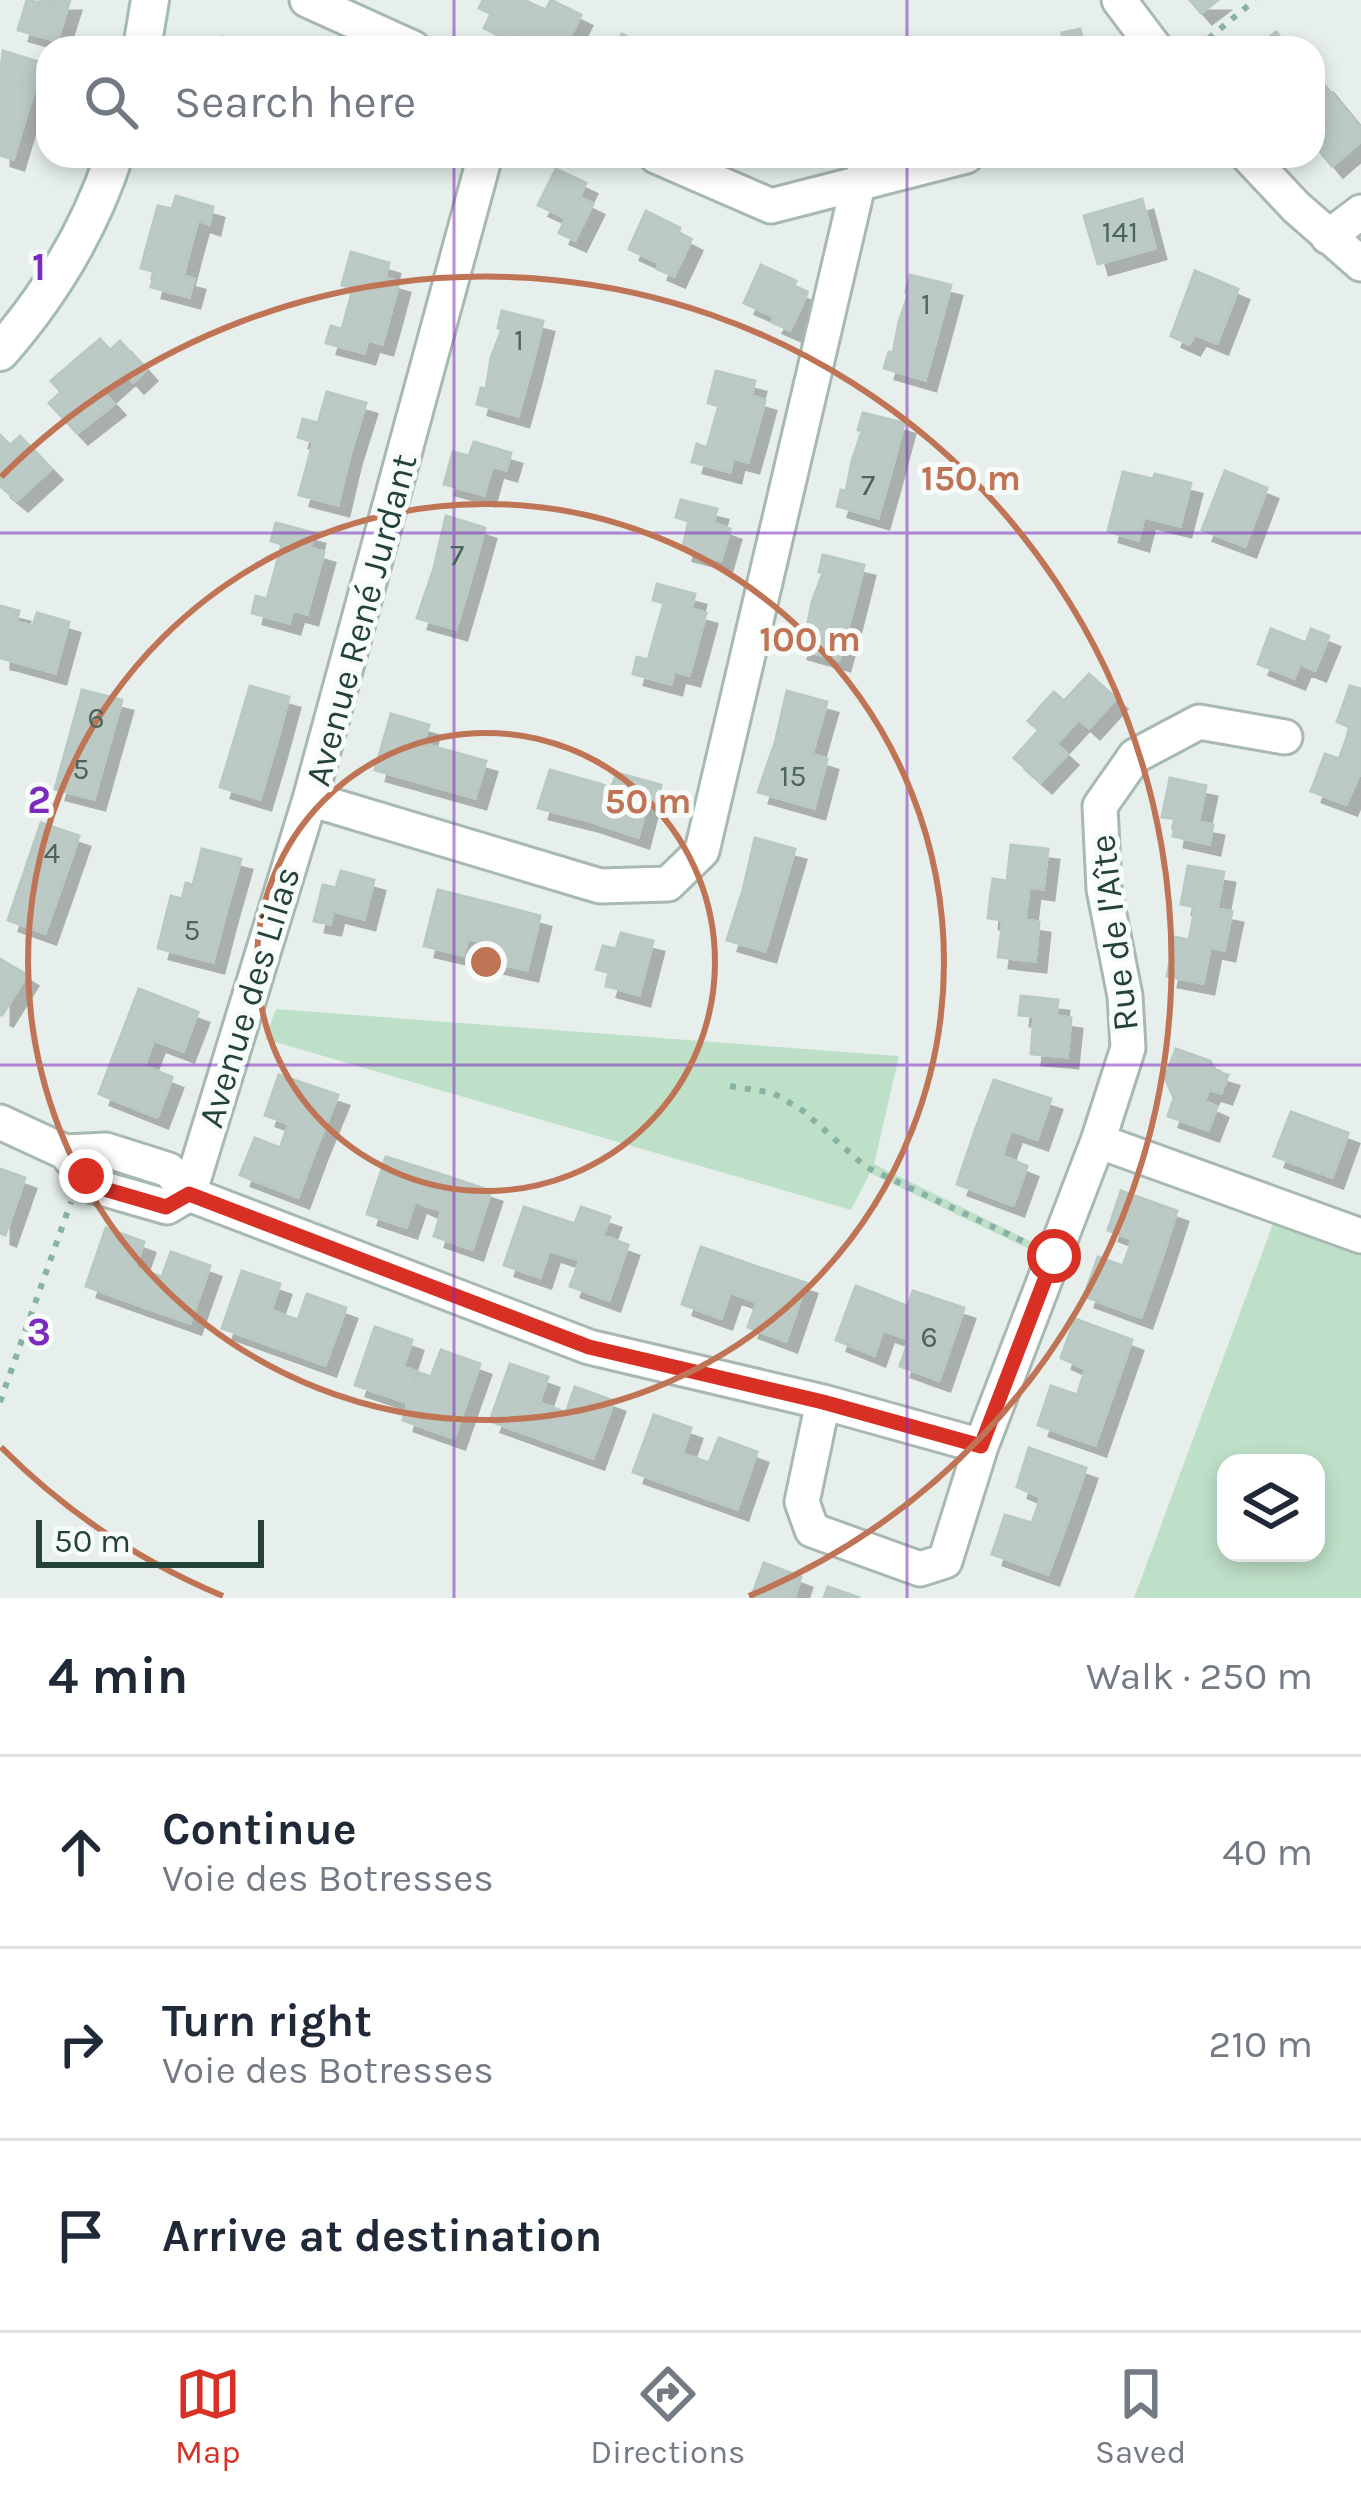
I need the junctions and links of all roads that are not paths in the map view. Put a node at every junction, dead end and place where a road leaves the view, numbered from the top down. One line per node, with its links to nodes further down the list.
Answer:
1 (150, 0): 4 (street)
2 (307, 0): 5 (street)
3 (1119, 0): 6 (street)
4 (144, 36)
5 (386, 36)
6 (1146, 36)
7 (109, 168): 16 (street)
8 (482, 168): 18 (street, Avenue René Jurdant)
9 (684, 168): 12 (street)
10 (915, 168): 12 (street)
11 (1260, 168): 14 (street)
12 (859, 181): 18 (street, Avenue René Jurdant)
13 (1361, 212): 14 (street)
14 (1328, 237): 15 (street)
15 (1361, 264)
16 (0, 352)
17 (1286, 737): 20 (street, Rue de l'Aîte)
18 (310, 800): 21 (street, Avenue des Lilas)
19 (0, 1123): 21 (street)
20 (1098, 1142): 22 (street); 24 (street, Rue de l'Aîte)
21 (189, 1194): 23 (street)
22 (1361, 1236)
23 (823, 1402): 24 (street); 24 (street, Rue de l'Aîte)
24 (981, 1446)

